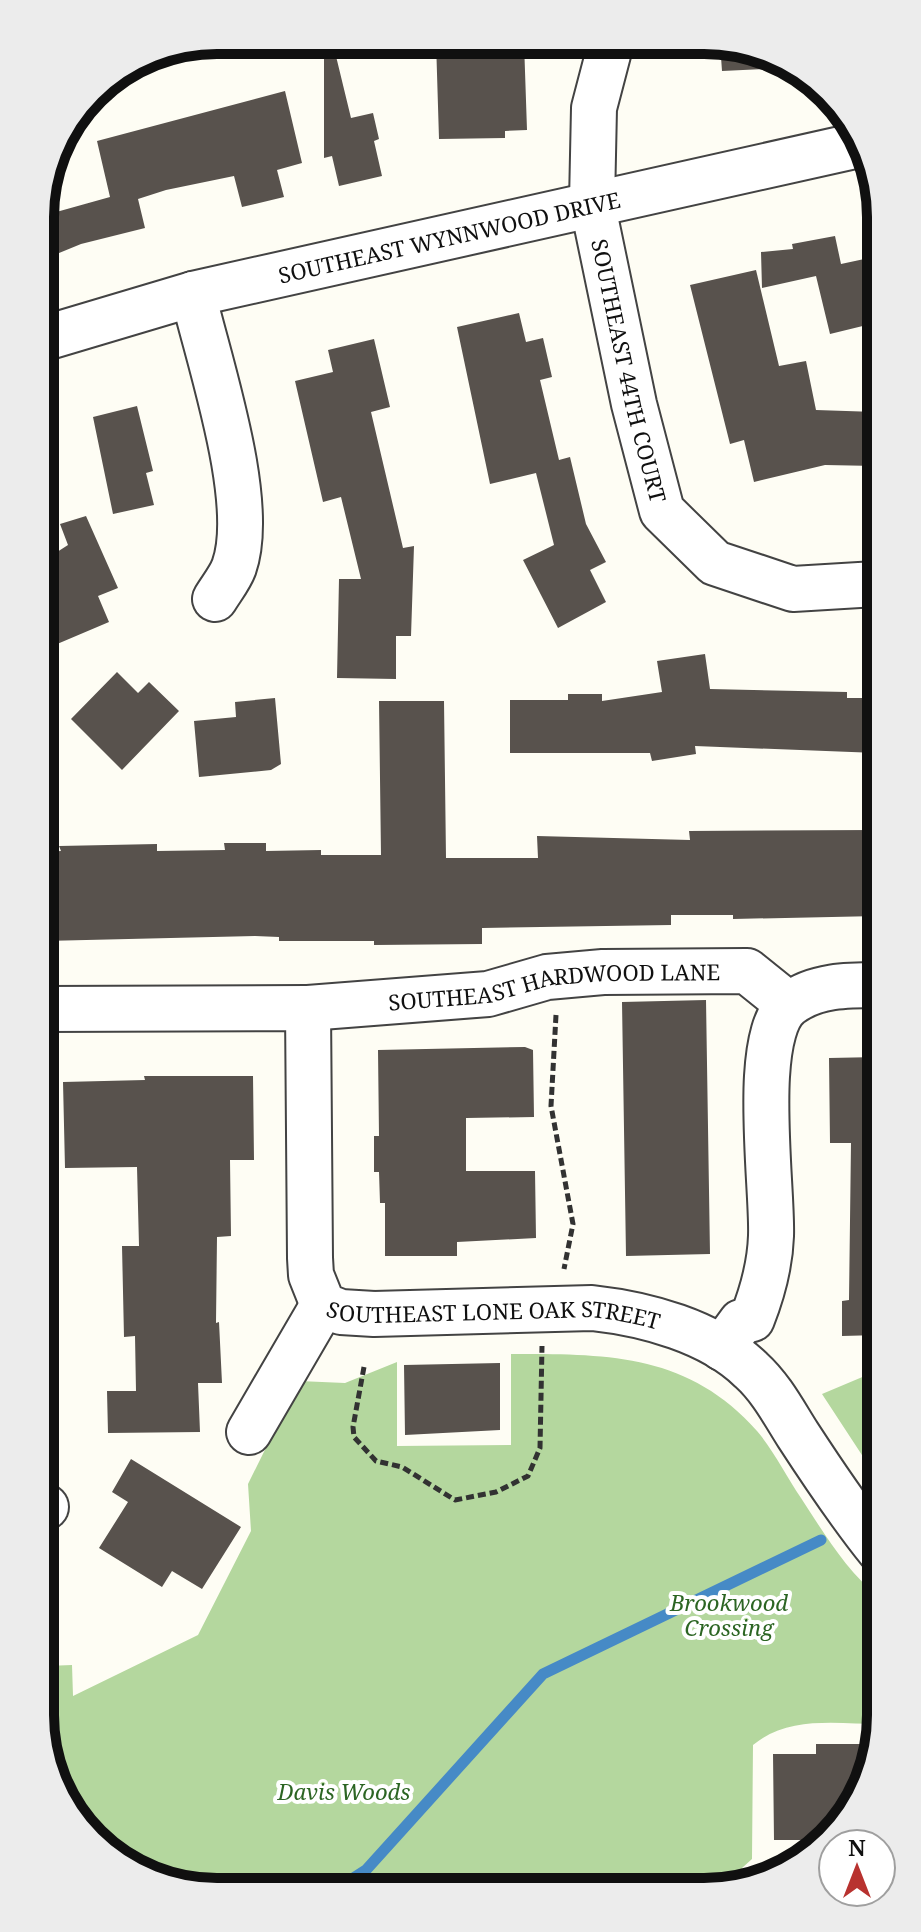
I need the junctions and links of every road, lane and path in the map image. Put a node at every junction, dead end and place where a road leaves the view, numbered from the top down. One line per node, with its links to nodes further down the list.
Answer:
1 (608, 54): 3 (street, SOUTHEAST 44TH COURT)
2 (851, 147): 3 (street, SOUTHEAST WYNNWOOD DRIVE)
3 (592, 202): 4 (street, SOUTHEAST WYNNWOOD DRIVE); 6 (street, SOUTHEAST 44TH COURT)
4 (193, 294): 5 (street, SOUTHEAST WYNNWOOD DRIVE); 7 (street)
5 (54, 335)
6 (867, 585)
7 (215, 599)
8 (867, 985): 10 (street)
9 (555, 1002): 13 (path)
10 (788, 1004): 11 (street, SOUTHEAST HARDWOOD LANE); 16 (street)
11 (308, 1008): 12 (street); 14 (street, SOUTHEAST LONE OAK STREET)
12 (54, 1009)
13 (562, 1275)
14 (323, 1305): 16 (street, SOUTHEAST LONE OAK STREET); 18 (street)
15 (542, 1344): 17 (path)
16 (722, 1348): 19 (street, SOUTHEAST LONE OAK STREET)
17 (364, 1367)
18 (249, 1432)
19 (867, 1535)

